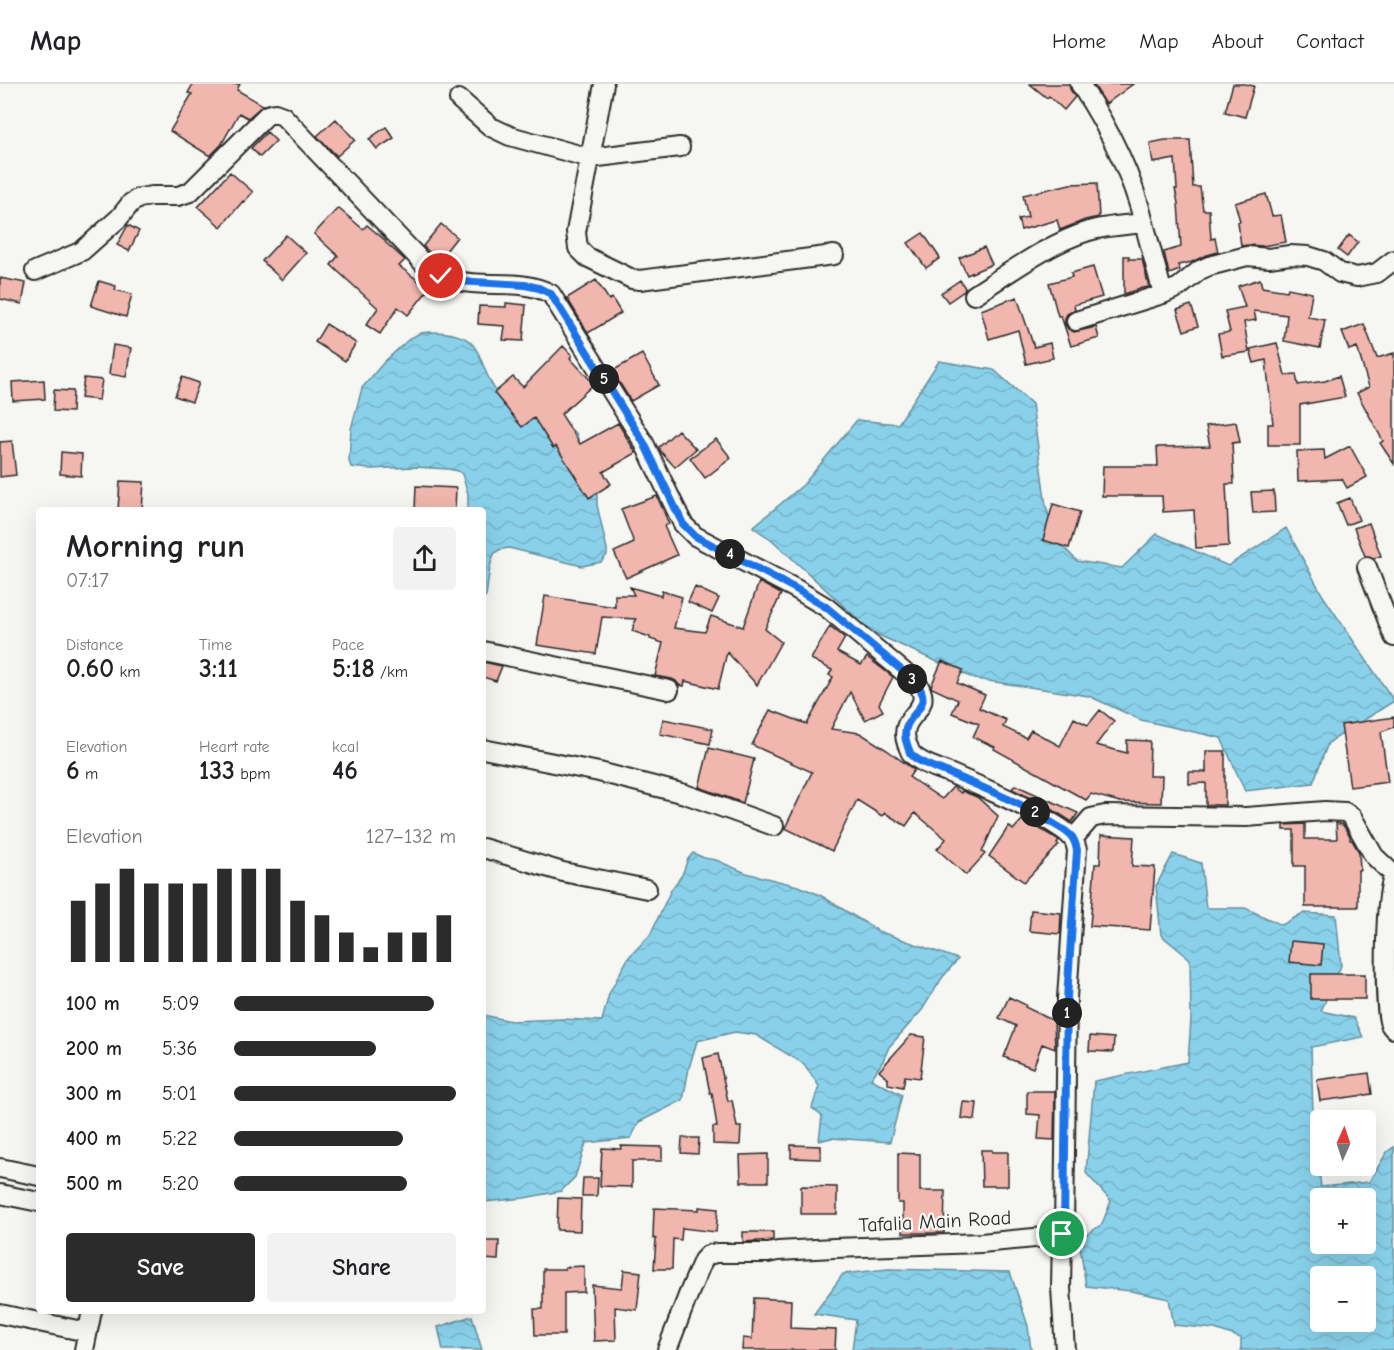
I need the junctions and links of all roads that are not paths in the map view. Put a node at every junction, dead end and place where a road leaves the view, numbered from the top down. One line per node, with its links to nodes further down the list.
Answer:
1 (604, 84): 5 (street)
2 (1080, 84): 6 (street)
3 (459, 99): 5 (street)
4 (680, 147): 5 (street)
5 (590, 158): 7 (street)
6 (1144, 223): 10 (street); 11 (street)
7 (834, 255)
8 (1394, 260): 10 (street)
9 (35, 271): 19 (street)
10 (1163, 294): 12 (street)
11 (974, 295)
12 (1076, 321)
13 (1367, 567): 14 (street)
14 (1394, 637)
15 (486, 652): 16 (street)
16 (669, 690)
17 (486, 749): 18 (street)
18 (774, 826)
19 (1073, 839): 21 (street); 28 (street)
20 (486, 849): 22 (street)
21 (1394, 875): 23 (street)
22 (647, 889)
23 (1394, 1029)
24 (0, 1168): 25 (street)
25 (36, 1175)
26 (0, 1194): 27 (street)
27 (36, 1201)
28 (1062, 1234): 32 (street, Tafalia Main Road); 33 (street)
29 (0, 1314): 31 (street)
30 (91, 1314): 31 (street)
31 (85, 1341)
32 (667, 1350)
33 (1065, 1350)

